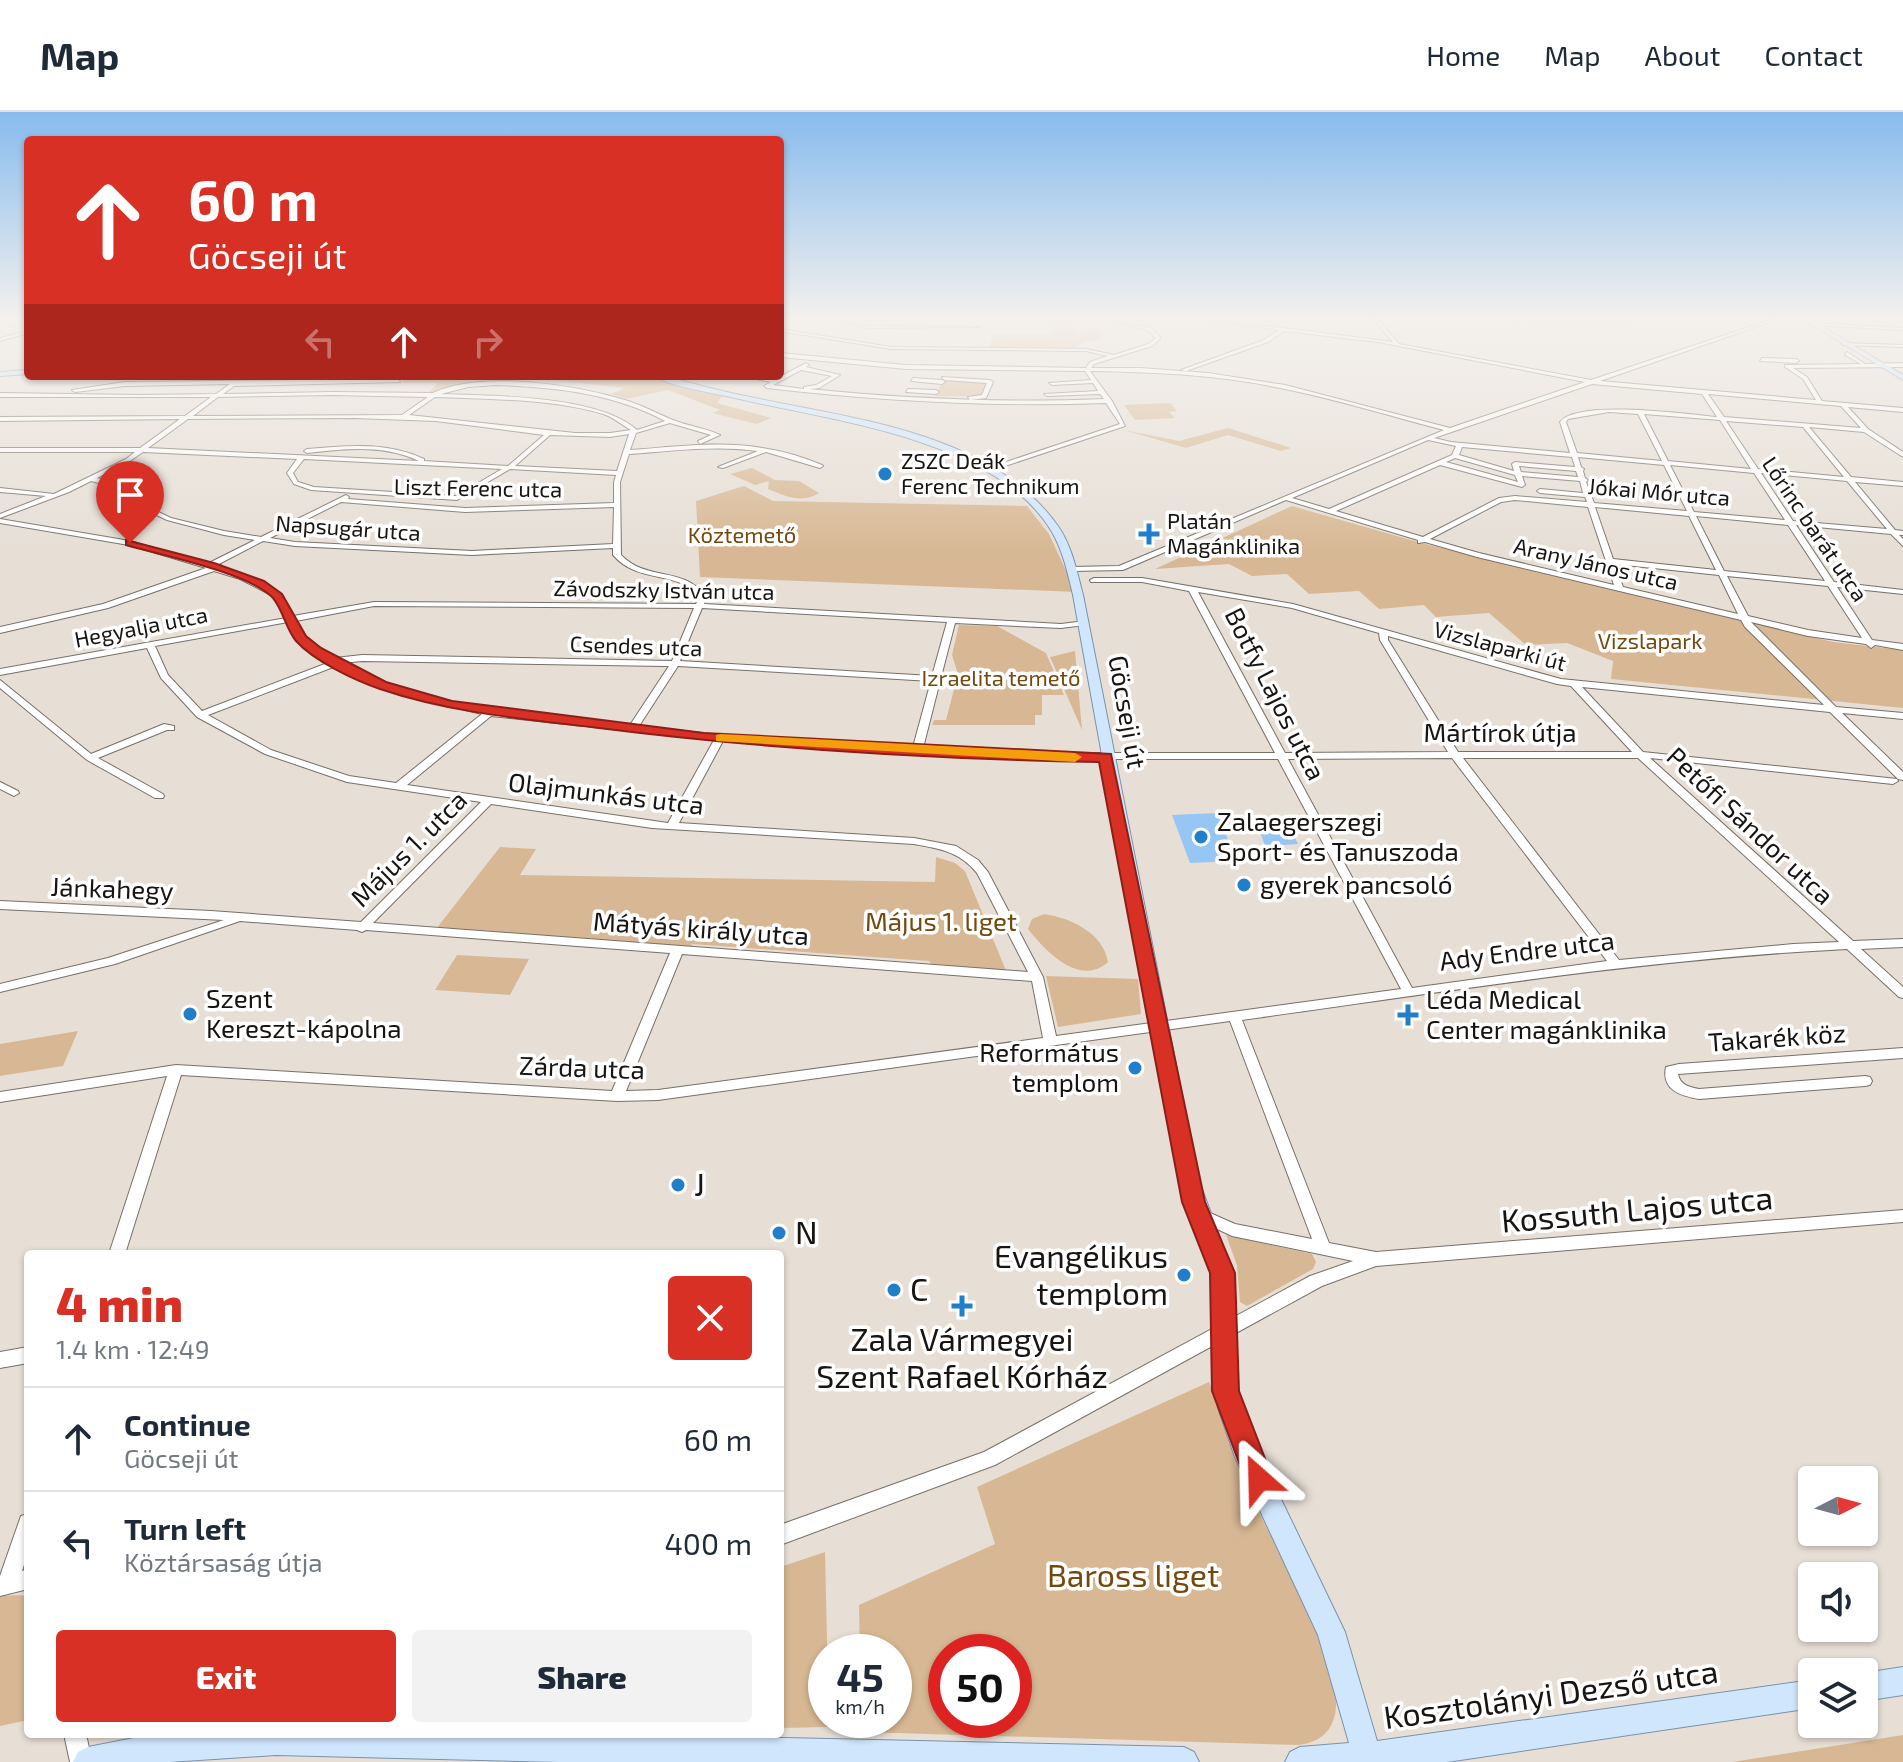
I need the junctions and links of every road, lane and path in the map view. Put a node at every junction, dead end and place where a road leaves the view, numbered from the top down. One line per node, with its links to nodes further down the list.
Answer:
1 (215, 397): 23 (street)
2 (430, 397): 20 (street)
3 (468, 397): 30 (street)
4 (606, 397): 25 (street)
5 (748, 397): 54 (main road, Göcseji út)
6 (934, 397): 14 (street)
7 (984, 397): 14 (street)
8 (1106, 397): 15 (street)
9 (1324, 397): 28 (street)
10 (1548, 397): 28 (street)
11 (1707, 397): 24 (street, Lőrinc barát utca)
12 (1757, 397): 16 (street)
13 (1816, 397): 16 (street)
14 (964, 400): 15 (street)
15 (1109, 401): 54 (street)
16 (1820, 403): 17 (street)
17 (1843, 405): 18 (street); 29 (street)
18 (1903, 410)
19 (1640, 412): 24 (street); 45 (street); 49 (street)
20 (403, 417): 23 (street); 31 (street)
21 (0, 419): 22 (street)
22 (20, 419): 23 (street); 27 (street)
23 (186, 419): 39 (street)
24 (1721, 419): 26 (street); 55 (street, Lőrinc barát utca)
25 (670, 421): 30 (street); 35 (street)
26 (1805, 426): 29 (street); 59 (street)
27 (0, 428)
28 (1451, 430): 32 (street)
29 (1866, 430): 42 (street)
30 (634, 431): 31 (street); 41 (street)
31 (549, 433): 51 (street)
32 (1427, 438): 34 (street); 36 (street)
33 (737, 442): 35 (street)
34 (1418, 442): 36 (street); 67 (street)
35 (690, 445): 40 (street)
36 (1456, 445): 44 (street); 45 (street)
37 (770, 449): 40 (street); 50 (street); 52 (street)
38 (0, 450): 39 (street)
39 (146, 450): 43 (street); 58 (street)
40 (650, 451): 41 (street)
41 (626, 452): 56 (street)
42 (1903, 455)
43 (286, 456): 46 (street); 47 (street)
44 (1455, 456): 48 (street); 57 (street)
45 (1575, 456): 49 (street); 53 (street)
46 (302, 457): 47 (street); 64 (street, Liszt Ferenc utca)
47 (423, 463): 51 (street)
48 (1441, 463): 63 (street); 71 (street)
49 (1668, 463): 55 (street); 72 (street)
50 (820, 466)
51 (510, 467): 56 (street); 64 (street, Liszt Ferenc utca)
52 (721, 467)
53 (1581, 469): 57 (street); 60 (street)
54 (987, 470): 84 (main road, Göcseji út)
55 (1755, 471): 59 (street); 74 (street, Lőrinc barát utca)
56 (619, 473): 70 (street)
57 (1519, 474): 60 (street); 63 (street)
58 (91, 479): 66 (street); 77 (street, Napsugár utca)
59 (1849, 479): 61 (street); 75 (street)
60 (1585, 480): 65 (street)
61 (1903, 484)
62 (0, 490): 66 (street)
63 (1522, 491): 65 (street); 69 (street, Jókai Mór utca); 78 (street, Jókai Mór utca)
64 (353, 494): 68 (street)
65 (1589, 495): 69 (street)
66 (55, 496): 73 (street)
67 (1285, 498): 71 (street, Arany János utca); 83 (street)
68 (339, 500): 70 (street, Liszt Ferenc utca); 77 (street)
69 (1592, 504): 72 (street, Jókai Mór utca); 81 (street)
70 (617, 505): 80 (street)
71 (1328, 512): 78 (street, Arany János utca)
72 (1693, 514): 74 (street, Jókai Mór utca); 85 (street)
73 (0, 519): 82 (street, Mártírok útja)
74 (1791, 523): 75 (street, Jókai Mór utca); 87 (street, Lőrinc barát utca)
75 (1893, 532): 76 (street, Jókai Mór utca); 79 (street)
76 (1903, 533)
77 (263, 539): 80 (street, Napsugár utca); 82 (street)
78 (1421, 541): 89 (street, Arany János utca)
79 (1903, 544)
80 (617, 546): 92 (street)
81 (1610, 561): 85 (street); 89 (street)
82 (214, 566): 93 (street, Mártírok útja); 98 (street)
83 (1120, 568): 84 (street); 86 (street)
84 (1071, 569): 91 (main road, Göcseji út)
85 (1723, 573): 87 (street); 94 (street)
86 (1094, 580): 88 (street, Vizslaparki út); 91 (street)
87 (1830, 584): 90 (street); 102 (street, Lőrinc barát utca)
88 (1192, 588): 99 (street, Vizslaparki út); 121 (street, Botfy Lajos utca)
89 (1619, 588): 94 (street, Arany János utca)
90 (1903, 592)
91 (1078, 595): 96 (main road, Göcseji út)
92 (701, 606): 93 (street, Závodszky István utca); 95 (street, Závodszky István utca); 105 (street)
93 (289, 618): 101 (street, Hegyalja utca); 104 (street, Mártírok útja)
94 (1745, 618): 102 (street, Arany János utca); 110 (street)
95 (952, 620): 97 (street, Závodszky István utca); 107 (street)
96 (1082, 623): 97 (street, Závodszky István utca); 100 (main road, Göcseji út)
97 (1040, 625): 100 (street, Závodszky István utca)
98 (0, 630)
99 (1383, 632): 109 (street, Vizslaparki út); 118 (street)
100 (1085, 641): 120 (main road, Göcseji út)
101 (150, 644): 106 (street, Hegyalja utca); 112 (street, Olajmunkás utca)
102 (1871, 645): 103 (street, Arany János utca)
103 (1903, 647)
104 (334, 662): 105 (street, Csendes utca); 111 (street, Mártírok útja); 112 (street, Csendes utca)
105 (675, 664): 107 (street, Csendes utca); 115 (street)
106 (0, 672)
107 (938, 679): 117 (street)
108 (0, 683): 122 (street)
109 (1574, 684): 110 (street, Vizslaparki út); 119 (street, Petőfi Sándor utca)
110 (1833, 709): 113 (street, Vizslaparki út); 123 (street)
111 (489, 713): 115 (street, Mártírok útja); 125 (street)
112 (200, 715): 125 (street, Olajmunkás utca)
113 (1903, 716)
114 (171, 728): 122 (street)
115 (632, 729): 116 (street, Mártírok útja)
116 (720, 738): 117 (street, Mártírok útja); 129 (street)
117 (917, 750): 120 (street, Mártírok útja)
118 (1455, 755): 119 (street, Mártírok útja); 121 (street, Mártírok útja); 136 (street)
119 (1640, 755): 123 (street, Mártírok útja); 134 (street, Petőfi Sándor utca)
120 (1106, 757): 121 (street, Mártírok útja); 142 (main road, Göcseji út)
121 (1281, 757): 139 (street, Botfy Lajos utca)
122 (90, 758): 127 (street)
123 (1900, 781)
124 (0, 785): 126 (street)
125 (397, 788): 128 (street, Olajmunkás utca)
126 (14, 793)
127 (159, 796)
128 (487, 802): 129 (street, Olajmunkás utca); 132 (street, Május 1. utca)
129 (672, 826): 137 (street, Olajmunkás utca)
130 (0, 905): 131 (street, Jánkahegy)
131 (239, 919): 132 (street, Mátyás király utca); 138 (street)
132 (362, 928): 135 (street, Mátyás király utca)
133 (1903, 943): 134 (street, Ady Endre utca)
134 (1847, 945): 136 (street, Ady Endre utca); 140 (street, Petőfi Sándor utca)
135 (677, 952): 137 (street, Mátyás király utca); 147 (street)
136 (1616, 964): 139 (street, Ady Endre utca)
137 (1037, 977): 143 (street, Olajmunkás utca)
138 (0, 988)
139 (1408, 991): 141 (street, Ady Endre utca)
140 (1903, 994)
141 (1234, 1015): 142 (street, Ady Endre utca); 151 (street)
142 (1160, 1025): 143 (street, Zárda utca); 149 (main road, Göcseji út)
143 (1051, 1042): 147 (street, Zárda utca)
144 (1903, 1053): 146 (street, Takarék köz)
145 (176, 1070): 147 (street, Zárda utca); 148 (street, Zárda utca); 152 (street)
146 (1865, 1081)
147 (617, 1096)
148 (0, 1097)
149 (1198, 1213): 151 (street); 154 (main road, Göcseji út)
150 (1903, 1216): 153 (street, Kossuth Lajos utca)
151 (1324, 1249): 153 (street)
152 (118, 1250)
153 (1376, 1259): 154 (street)
154 (1222, 1330): 157 (street); 165 (main road, Göcseji út)
155 (24, 1356): 156 (street)
156 (0, 1360)
157 (784, 1534)
158 (24, 1538): 159 (street)
159 (12, 1583)
160 (1903, 1681): 161 (main road)
161 (1878, 1685)
162 (1798, 1696): 165 (main road, Kosztolányi Dezső utca)
163 (76, 1738): 166 (street)
164 (527, 1741): 167 (main road); 168 (main road)
165 (1367, 1757): 169 (main road, Kosztolányi Dezső utca)
166 (81, 1762)
167 (88, 1762)
168 (1184, 1762)
169 (1300, 1762)

